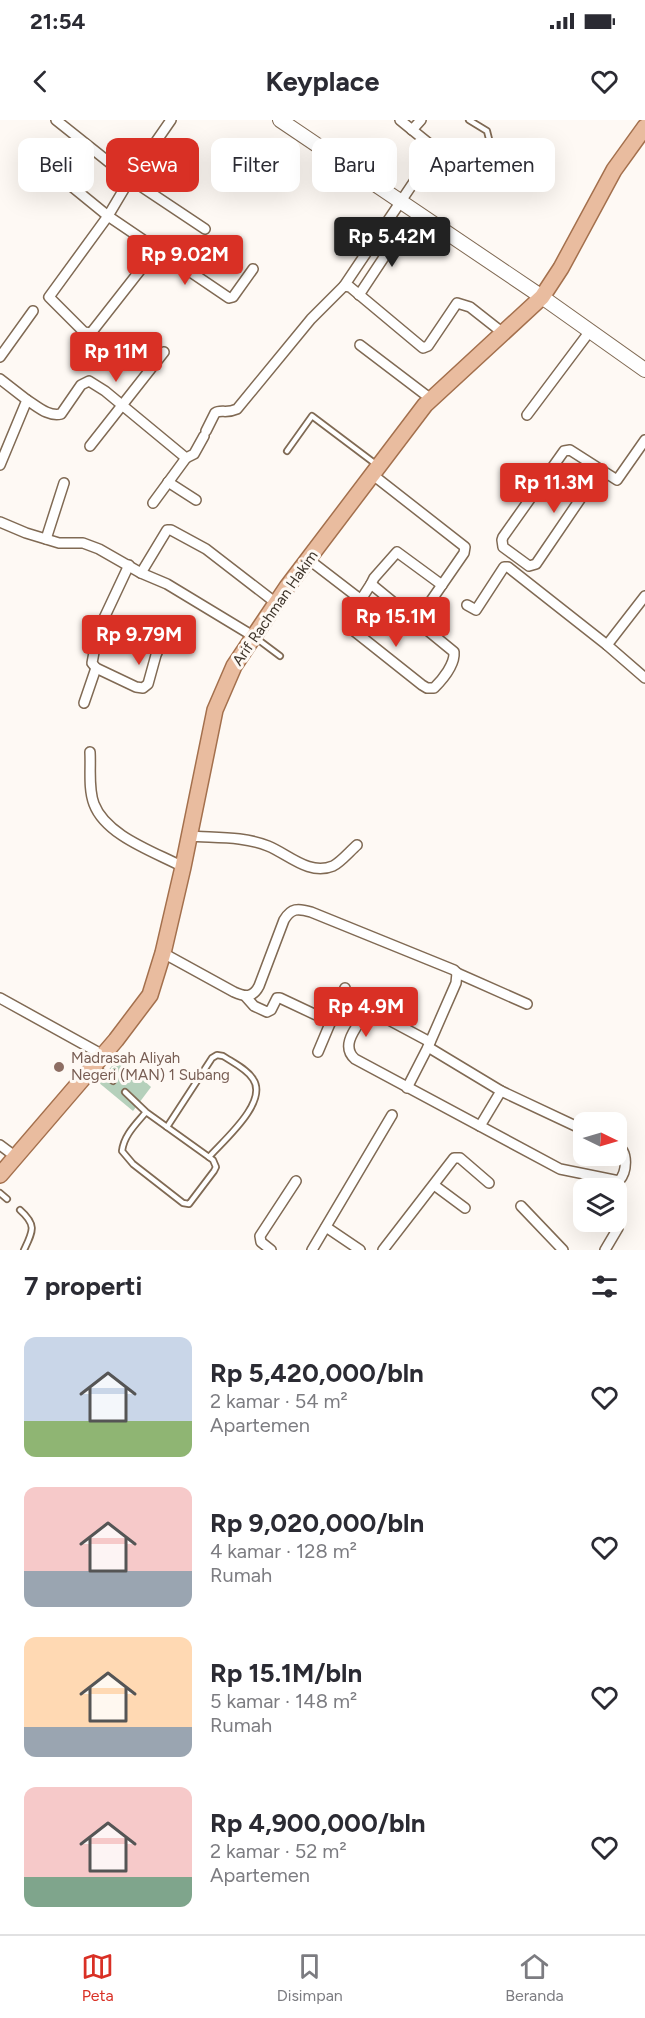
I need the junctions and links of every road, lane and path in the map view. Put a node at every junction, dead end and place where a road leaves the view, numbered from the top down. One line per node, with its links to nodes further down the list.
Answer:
1 (56, 120): 12 (street)
2 (171, 120): 9 (street)
3 (280, 120): 17 (street)
4 (400, 120): 8 (street)
5 (421, 120): 8 (street)
6 (469, 120): 11 (lane)
7 (645, 127): 25 (main road, Arif Rachman Hakim)
8 (412, 130): 10 (street)
9 (158, 138)
10 (422, 138)
11 (489, 138)
12 (106, 160)
13 (409, 191): 17 (street)
14 (80, 192): 18 (street)
15 (122, 192): 18 (street)
16 (150, 192): 20 (street)
17 (402, 202): 23 (street); 25 (street)
18 (108, 216): 21 (street); 21 (street)
19 (404, 226): 24 (street)
20 (205, 229)
21 (156, 249): 22 (street)
22 (253, 269)
23 (344, 286): 24 (street); 41 (street)
24 (358, 295): 28 (street)
25 (542, 297): 27 (street); 28 (main road, Arif Rachman Hakim)
26 (33, 311): 31 (street)
27 (590, 331): 32 (street); 37 (street)
28 (503, 333): 34 (main road, Arif Rachman Hakim)
29 (360, 345): 34 (street)
30 (164, 351): 36 (street)
31 (0, 357)
32 (645, 370)
33 (0, 379): 35 (street)
34 (431, 399): 44 (main road, Arif Rachman Hakim)
35 (27, 400): 36 (street); 42 (street)
36 (121, 406): 39 (street); 41 (street)
37 (527, 415)
38 (645, 440): 43 (street)
39 (90, 446)
40 (287, 451): 44 (lane)
41 (186, 458): 46 (street)
42 (0, 465)
43 (600, 470): 43 (street)
44 (376, 471): 51 (main road, Arif Rachman Hakim); 55 (street)
45 (64, 483): 50 (street)
46 (168, 483): 47 (street); 48 (street)
47 (196, 500)
48 (153, 503)
49 (0, 522): 50 (street)
50 (46, 539): 52 (street)
51 (308, 559): 57 (street); 58 (main road, Arif Rachman Hakim)
52 (129, 565): 53 (street); 65 (street)
53 (141, 573): 58 (street); 62 (street)
54 (371, 585): 55 (street); 57 (street); 60 (street)
55 (442, 585): 60 (street)
56 (645, 596): 63 (street)
57 (360, 599): 60 (street)
58 (276, 603): 62 (main road, Arif Rachman Hakim)
59 (467, 605): 63 (street)
60 (417, 621)
61 (167, 630): 65 (street)
62 (253, 636): 64 (lane); 69 (main road, Arif Rachman Hakim)
63 (607, 645): 66 (street)
64 (280, 656)
65 (96, 668): 67 (street)
66 (645, 678)
67 (84, 703)
68 (90, 752): 71 (street)
69 (189, 836): 70 (street); 71 (main road, Arif Rachman Hakim)
70 (357, 845)
71 (183, 867): 72 (main road, Arif Rachman Hakim)
72 (163, 953): 75 (street); 81 (main road, Arif Rachman Hakim)
73 (457, 973): 75 (street); 77 (street); 79 (street)
74 (345, 988): 78 (street)
75 (246, 997): 78 (street)
76 (0, 998): 81 (street)
77 (527, 1004)
78 (331, 1022): 80 (street)
79 (429, 1045): 83 (street); 83 (street); 84 (street)
80 (318, 1052)
81 (98, 1060): 82 (lane); 92 (main road, Arif Rachman Hakim)
82 (112, 1081)
83 (407, 1088): 89 (street)
84 (501, 1091): 88 (street); 89 (street)
85 (125, 1092): 86 (lane)
86 (146, 1112): 90 (lane); 93 (lane)
87 (392, 1115): 104 (street)
88 (573, 1125)
89 (480, 1126): 94 (street)
90 (167, 1127): 93 (lane); 93 (lane)
91 (0, 1145): 92 (street)
92 (16, 1157): 95 (main road, Arif Rachman Hakim)
93 (209, 1157)
94 (625, 1166)
95 (0, 1175)
96 (296, 1181): 107 (street)
97 (489, 1183): 98 (street)
98 (434, 1185): 102 (street); 110 (street)
99 (0, 1193): 100 (lane)
100 (7, 1199)
101 (521, 1206): 111 (street)
102 (465, 1208)
103 (20, 1210): 106 (lane)
104 (326, 1227): 108 (street); 109 (street)
105 (616, 1232): 112 (street)
106 (24, 1250)
107 (271, 1250)
108 (312, 1250)
109 (360, 1250)
110 (382, 1250)
111 (563, 1250)
112 (605, 1250)

